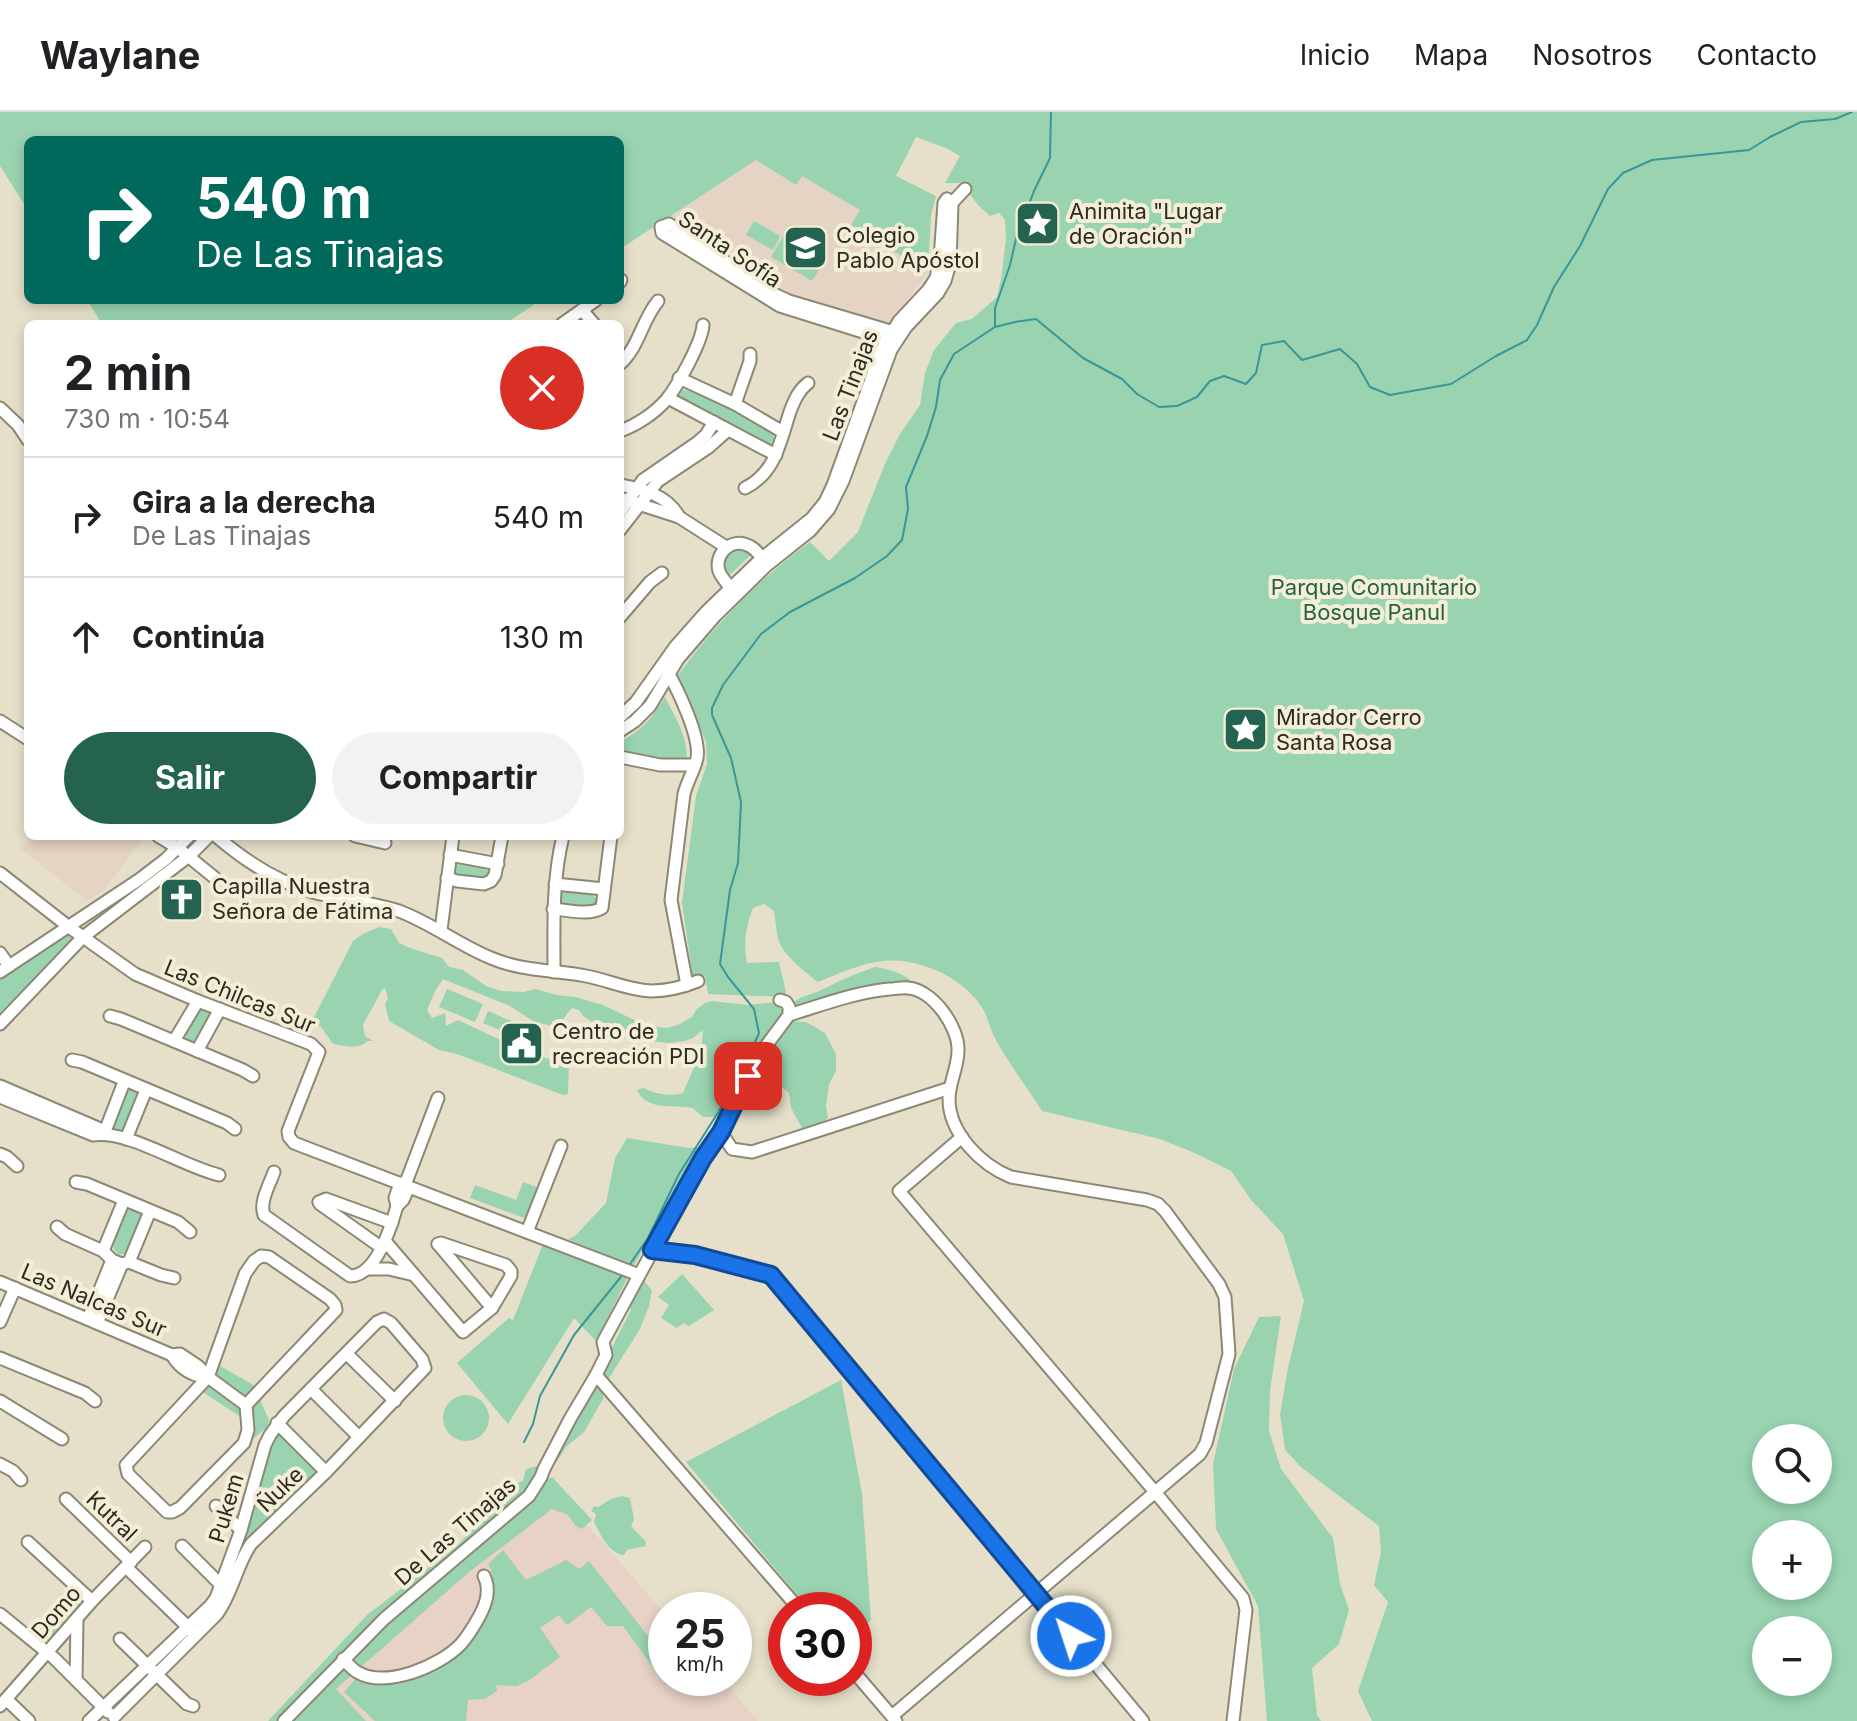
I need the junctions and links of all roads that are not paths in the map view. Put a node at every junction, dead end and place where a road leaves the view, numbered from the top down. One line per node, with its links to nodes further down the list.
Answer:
1 (965, 189): 8 (street, Las Tinajas)
2 (658, 301): 10 (street)
3 (590, 304): 4 (street)
4 (582, 310): 5 (street); 6 (street)
5 (570, 320)
6 (591, 320)
7 (703, 325): 11 (street)
8 (894, 336): 8 (street, Santa Sofía); 29 (street, Las Tinajas); 33 (street, Las Tinajas)
9 (750, 354): 14 (street)
10 (624, 360)
11 (679, 378): 13 (street); 14 (street)
12 (808, 383): 19 (street)
13 (668, 398): 16 (street); 17 (street)
14 (735, 404): 19 (street)
15 (0, 408): 20 (street)
16 (714, 422): 18 (street); 23 (street)
17 (624, 429)
18 (728, 430): 21 (street); 25 (street)
19 (783, 432): 21 (street)
20 (24, 434)
21 (776, 455): 24 (street)
22 (624, 486): 23 (street)
23 (638, 488): 25 (street); 26 (street)
24 (745, 488)
25 (651, 492): 26 (street); 27 (street)
26 (630, 501): 27 (street)
27 (679, 517): 28 (street)
28 (726, 547): 29 (street); 31 (street)
29 (762, 558): 31 (street, Las Tinajas)
30 (662, 573): 32 (street)
31 (730, 587): 33 (street, Las Tinajas)
32 (624, 612)
33 (666, 668): 34 (street); 36 (street); 39 (street)
34 (624, 713)
35 (0, 721): 37 (street)
36 (624, 728)
37 (24, 736)
38 (624, 758): 39 (street)
39 (695, 765): 65 (street)
40 (165, 840): 50 (street)
41 (185, 840): 50 (street)
42 (205, 840): 52 (street)
43 (221, 840): 61 (street)
44 (372, 840): 49 (street)
45 (452, 840): 51 (street)
46 (501, 840): 53 (street)
47 (562, 840): 57 (street)
48 (610, 840): 58 (street)
49 (385, 843)
50 (178, 848): 52 (street); 60 (street)
51 (450, 855): 53 (street); 56 (street)
52 (189, 856): 55 (street); 62 (street)
53 (498, 864): 56 (street)
54 (0, 873): 60 (street, Las Chilcas Sur)
55 (215, 878)
56 (447, 878): 61 (street)
57 (555, 884): 58 (street); 59 (street)
58 (604, 889): 59 (street)
59 (553, 909): 65 (street)
60 (69, 927): 62 (street, Las Chilcas Sur); 64 (street)
61 (441, 930): 65 (street)
62 (83, 937): 67 (street, Las Chilcas Sur); 71 (street)
63 (0, 953): 64 (street)
64 (4, 969)
65 (554, 972)
66 (780, 1000): 69 (street)
67 (198, 1001): 68 (street, Las Chilcas Sur); 72 (street)
68 (220, 1009): 73 (street); 93 (street, Las Chilcas Sur)
69 (789, 1015): 78 (street); 83 (street, De Las Tinajas)
70 (110, 1016): 72 (street)
71 (0, 1024)
72 (174, 1041): 73 (street)
73 (197, 1051): 75 (street)
74 (72, 1060): 76 (street)
75 (253, 1076)
76 (124, 1082): 79 (street); 84 (street)
77 (0, 1086): 84 (street)
78 (950, 1088): 83 (street); 85 (street)
79 (146, 1090): 82 (street); 86 (street)
80 (0, 1097): 84 (street)
81 (438, 1098): 93 (street)
82 (235, 1129)
83 (721, 1132): 101 (street, De Las Tinajas)
84 (104, 1134): 86 (street)
85 (962, 1137): 127 (street); 127 (street)
86 (126, 1139): 91 (street)
87 (561, 1146): 99 (street)
88 (0, 1154): 89 (street)
89 (17, 1166)
90 (274, 1172): 103 (street)
91 (219, 1175)
92 (76, 1182): 94 (street)
93 (405, 1185): 96 (street); 99 (street, Las Chilcas Sur)
94 (124, 1200): 95 (street); 102 (street)
95 (150, 1211): 98 (street); 102 (street)
96 (392, 1223): 100 (street); 100 (street)
97 (57, 1227): 102 (street)
98 (190, 1232)
99 (527, 1232): 104 (street, Las Chilcas Sur)
100 (383, 1244): 103 (street); 105 (street)
101 (652, 1250): 104 (street, De Las Tinajas); 138 (street)
102 (116, 1259): 106 (street); 109 (street)
103 (367, 1269): 105 (street)
104 (629, 1271): 114 (street, De Las Tinajas)
105 (414, 1275): 108 (street)
106 (174, 1278)
107 (5, 1287): 109 (street, Las Nalcas Sur); 110 (street)
108 (492, 1308): 108 (street)
109 (92, 1321): 115 (street, Las Nalcas Sur)
110 (0, 1322)
111 (347, 1354): 113 (street, Pukem); 116 (street, Pukem); 119 (street)
112 (0, 1358): 118 (street)
113 (425, 1368): 119 (street, Ñuke)
114 (596, 1375): 137 (street); 145 (street, De Las Tinajas)
115 (208, 1377): 120 (street, Las Nalcas Sur); 120 (street); 120 (street)
116 (311, 1389): 121 (street, Pukem); 122 (street)
117 (0, 1401): 123 (street)
118 (95, 1401)
119 (395, 1401): 122 (street, Ñuke)
120 (246, 1405)
121 (277, 1423): 125 (street); 130 (street, Pukem)
122 (359, 1437): 125 (street, Ñuke)
123 (62, 1439)
124 (0, 1464): 126 (street)
125 (326, 1472): 142 (street, Ñuke)
126 (21, 1480)
127 (1155, 1492): 138 (street); 158 (street)
128 (66, 1499): 134 (street, Kutral)
129 (216, 1506): 130 (street)
130 (241, 1530): 136 (street, Pukem)
131 (28, 1542): 139 (street)
132 (182, 1546): 136 (street)
133 (145, 1547): 134 (street, Domo)
134 (128, 1564): 139 (street, Domo); 142 (street, Kutral)
135 (484, 1576): 145 (street)
136 (222, 1586): 142 (street, Pukem)
137 (784, 1592)
138 (1036, 1593): 152 (street); 157 (street)
139 (92, 1601): 141 (street, Domo)
140 (0, 1614): 144 (street)
141 (77, 1618): 144 (street, Domo); 147 (street)
142 (191, 1631): 146 (street, Ñuke)
143 (120, 1639): 146 (street)
144 (48, 1652): 147 (street); 149 (street, Domo)
145 (343, 1659): 156 (street, De Las Tinajas)
146 (152, 1671): 150 (street); 151 (street); 153 (street, Ñuke)
147 (76, 1680): 151 (street)
148 (872, 1693): 152 (street)
149 (3, 1702): 154 (street)
150 (193, 1706)
151 (103, 1707): 153 (street); 155 (street)
152 (894, 1718)
153 (115, 1719)
154 (29, 1721)
155 (89, 1721)
156 (284, 1721)
157 (1143, 1721)
158 (1233, 1721)

